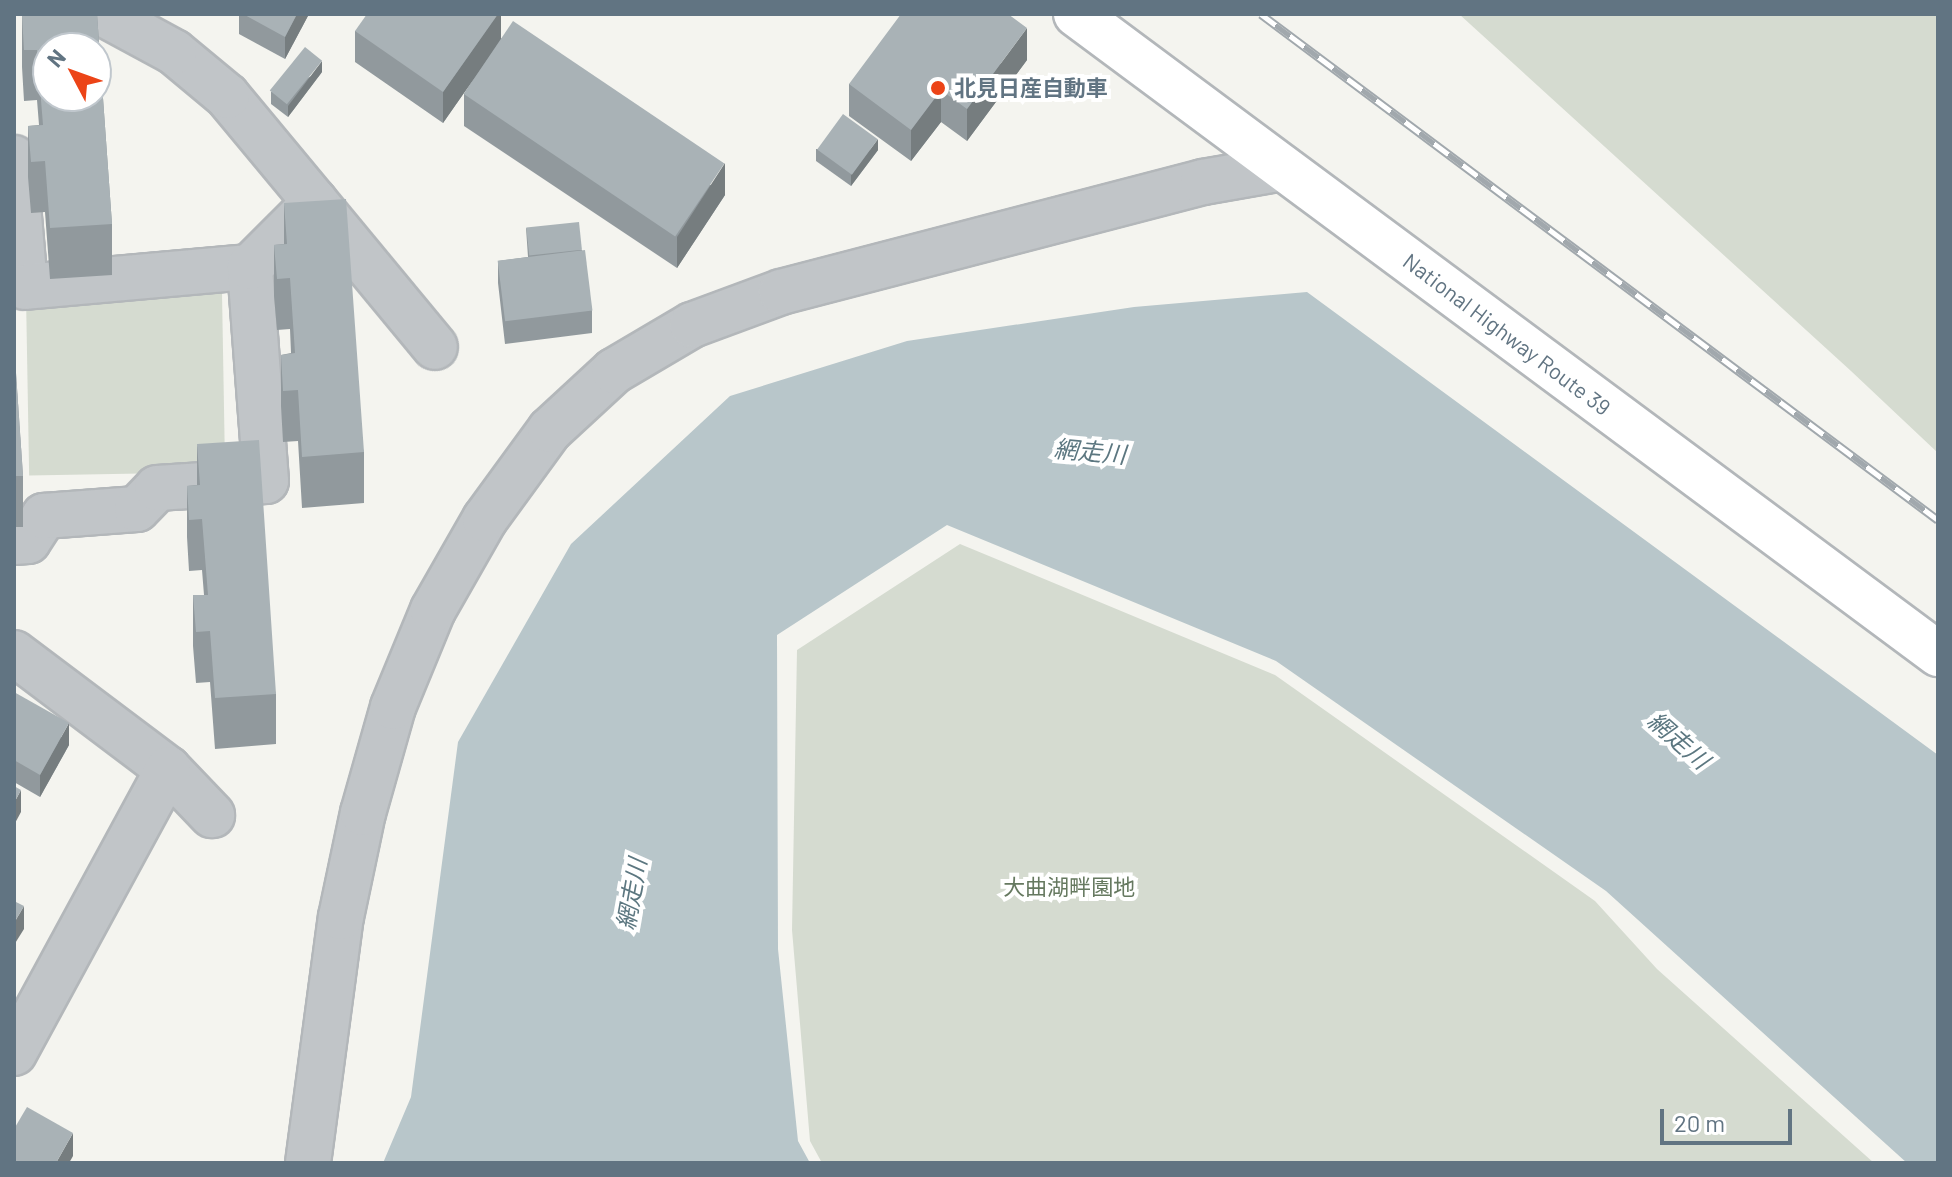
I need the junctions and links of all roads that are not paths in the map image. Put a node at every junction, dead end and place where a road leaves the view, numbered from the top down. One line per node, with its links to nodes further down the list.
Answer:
1 (104, 14): 5 (street)
2 (1076, 14): 4 (highway, National Highway Route 39)
3 (14, 158): 6 (street)
4 (1283, 168): 10 (highway, National Highway Route 39); 14 (street)
5 (315, 202): 6 (street); 7 (street)
6 (250, 267): 8 (street)
7 (435, 347)
8 (14, 542)
9 (14, 653): 11 (street)
10 (1938, 654)
11 (168, 769): 12 (street); 13 (street)
12 (212, 815)
13 (14, 1053)
14 (308, 1163)

